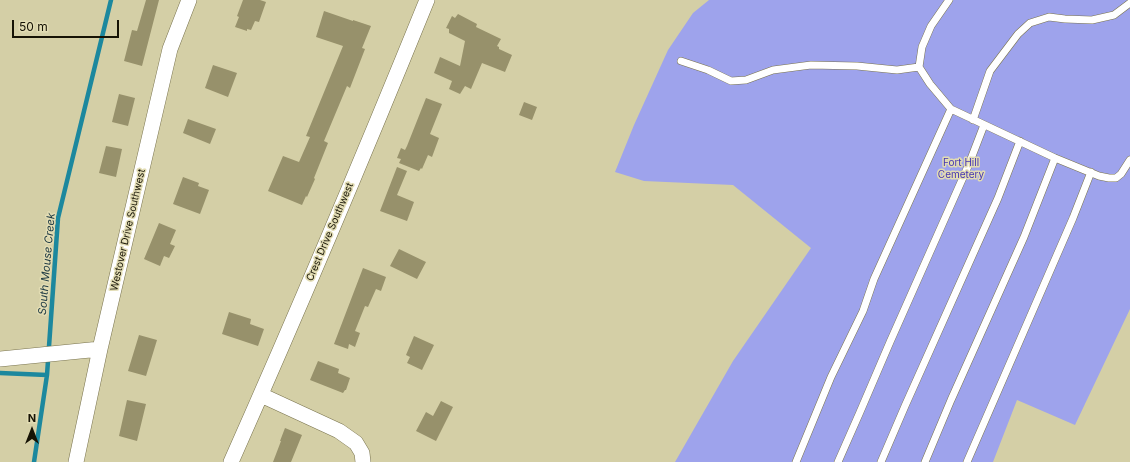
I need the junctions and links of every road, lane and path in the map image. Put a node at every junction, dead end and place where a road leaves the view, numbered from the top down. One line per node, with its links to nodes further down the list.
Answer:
1 (189, 0): 14 (street, Westover Drive Southwest)
2 (427, 0): 16 (street, Crest Drive Southwest)
3 (949, 0): 6 (lane)
4 (1130, 3): 8 (lane)
5 (680, 61): 6 (lane)
6 (919, 67): 7 (lane)
7 (951, 109): 8 (lane); 20 (lane)
8 (973, 120): 9 (lane)
9 (984, 125): 10 (lane); 21 (lane)
10 (1020, 141): 11 (lane); 22 (lane)
11 (1055, 158): 13 (lane); 23 (lane)
12 (1128, 163): 13 (lane)
13 (1090, 172): 24 (lane)
14 (100, 349): 15 (street); 17 (street, Westover Drive Southwest)
15 (0, 359)
16 (261, 395): 18 (street, Crest Drive Southwest); 19 (street)
17 (76, 462)
18 (231, 462)
19 (364, 462)
20 (796, 462)
21 (838, 462)
22 (881, 462)
23 (925, 462)
24 (967, 462)

